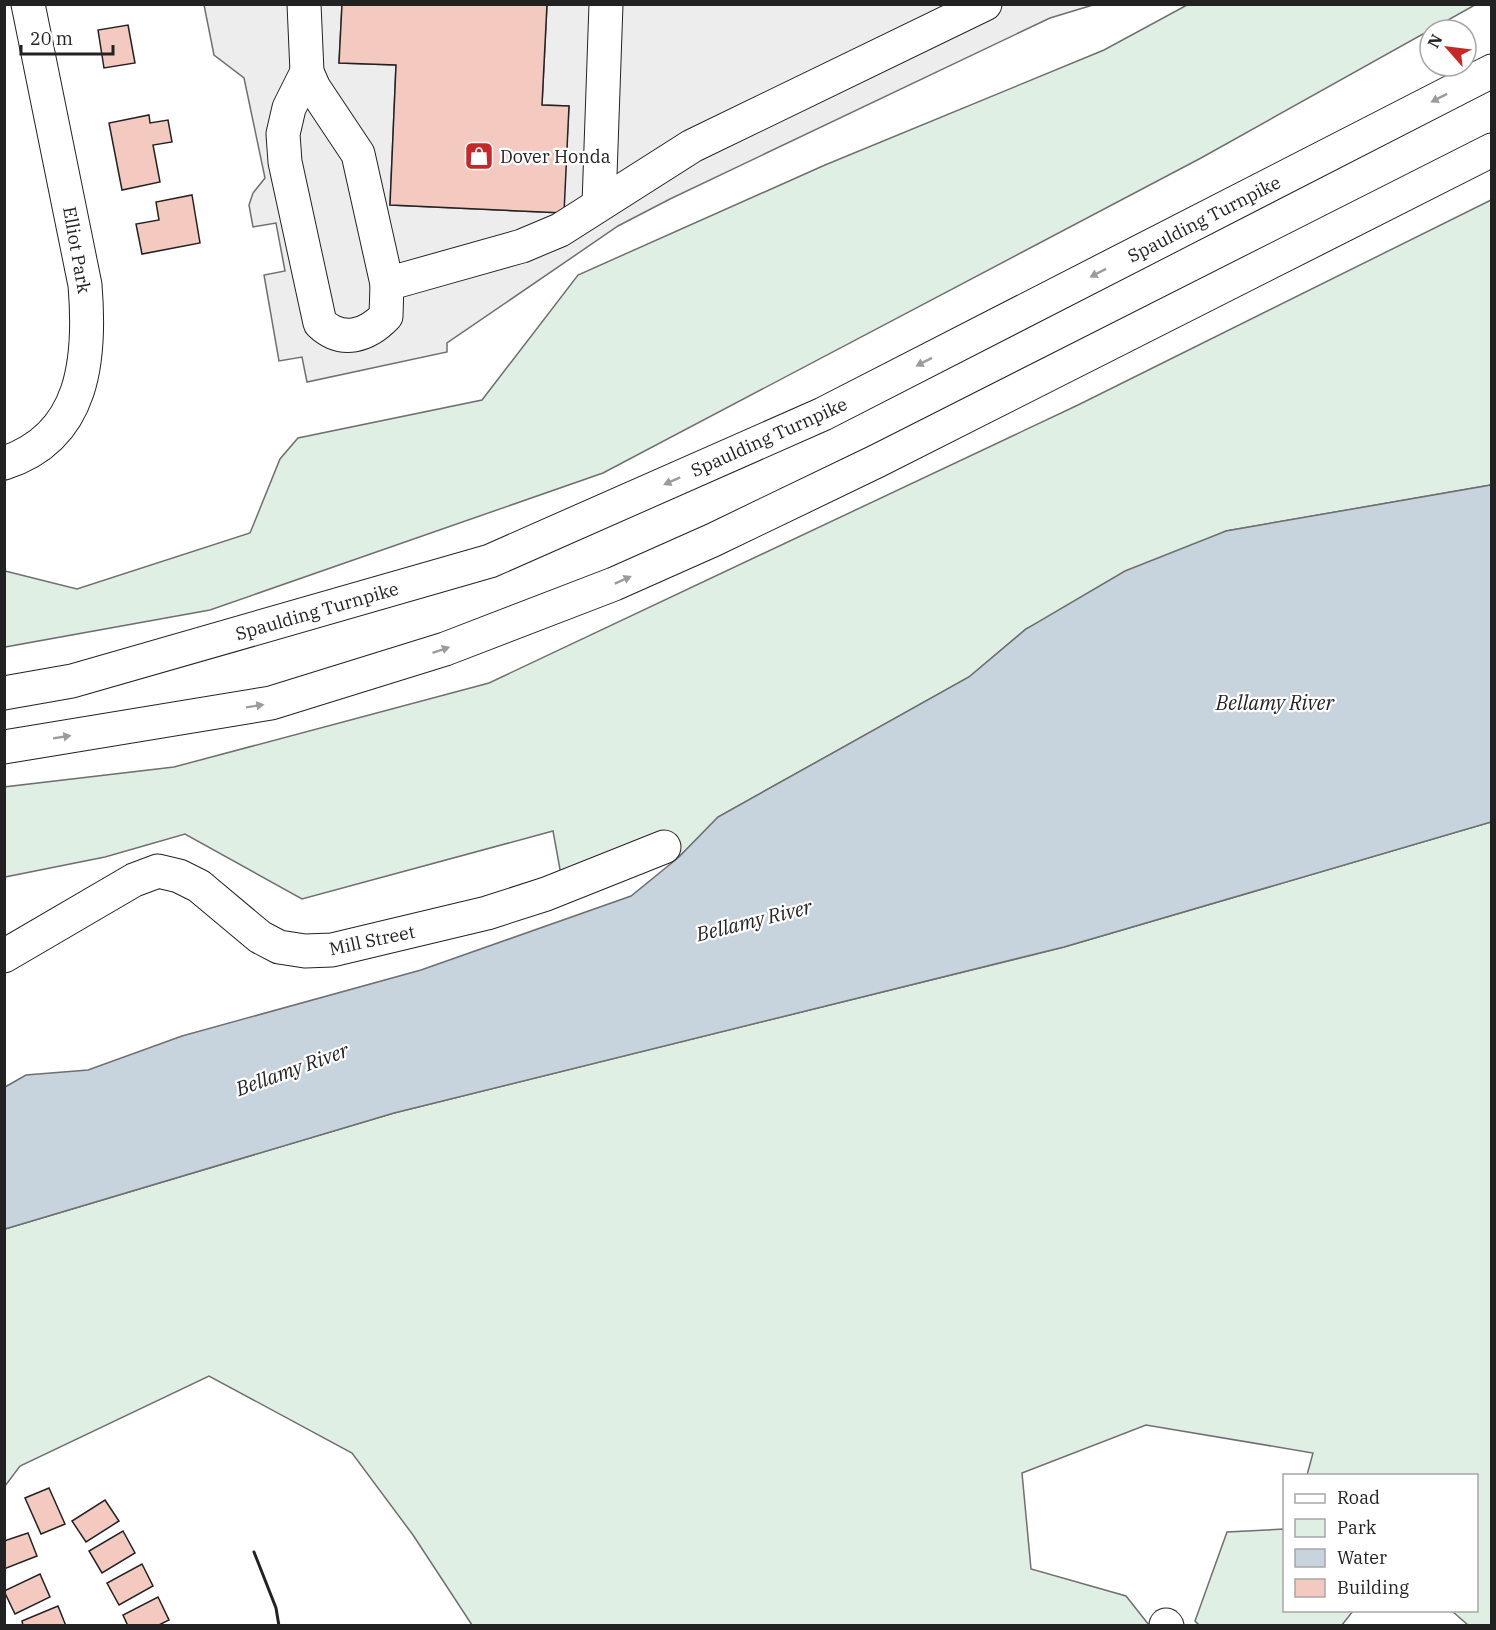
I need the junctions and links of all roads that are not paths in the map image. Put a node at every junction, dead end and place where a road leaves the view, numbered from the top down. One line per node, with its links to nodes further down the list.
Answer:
1 (28, 4): 10 (main road, Elliot Park)
2 (304, 4): 6 (main road)
3 (606, 4): 8 (main road)
4 (985, 4): 8 (main road)
5 (1491, 71): 11 (main road, Spaulding Turnpike, one-way to 11)
6 (307, 72): 9 (main road); 9 (main road)
7 (1491, 150): 12 (main road, one-way to 7)
8 (599, 204): 9 (main road)
9 (387, 284)
10 (4, 463)
11 (4, 693)
12 (4, 747)
13 (664, 846): 14 (main road, Mill Street)
14 (4, 956)

